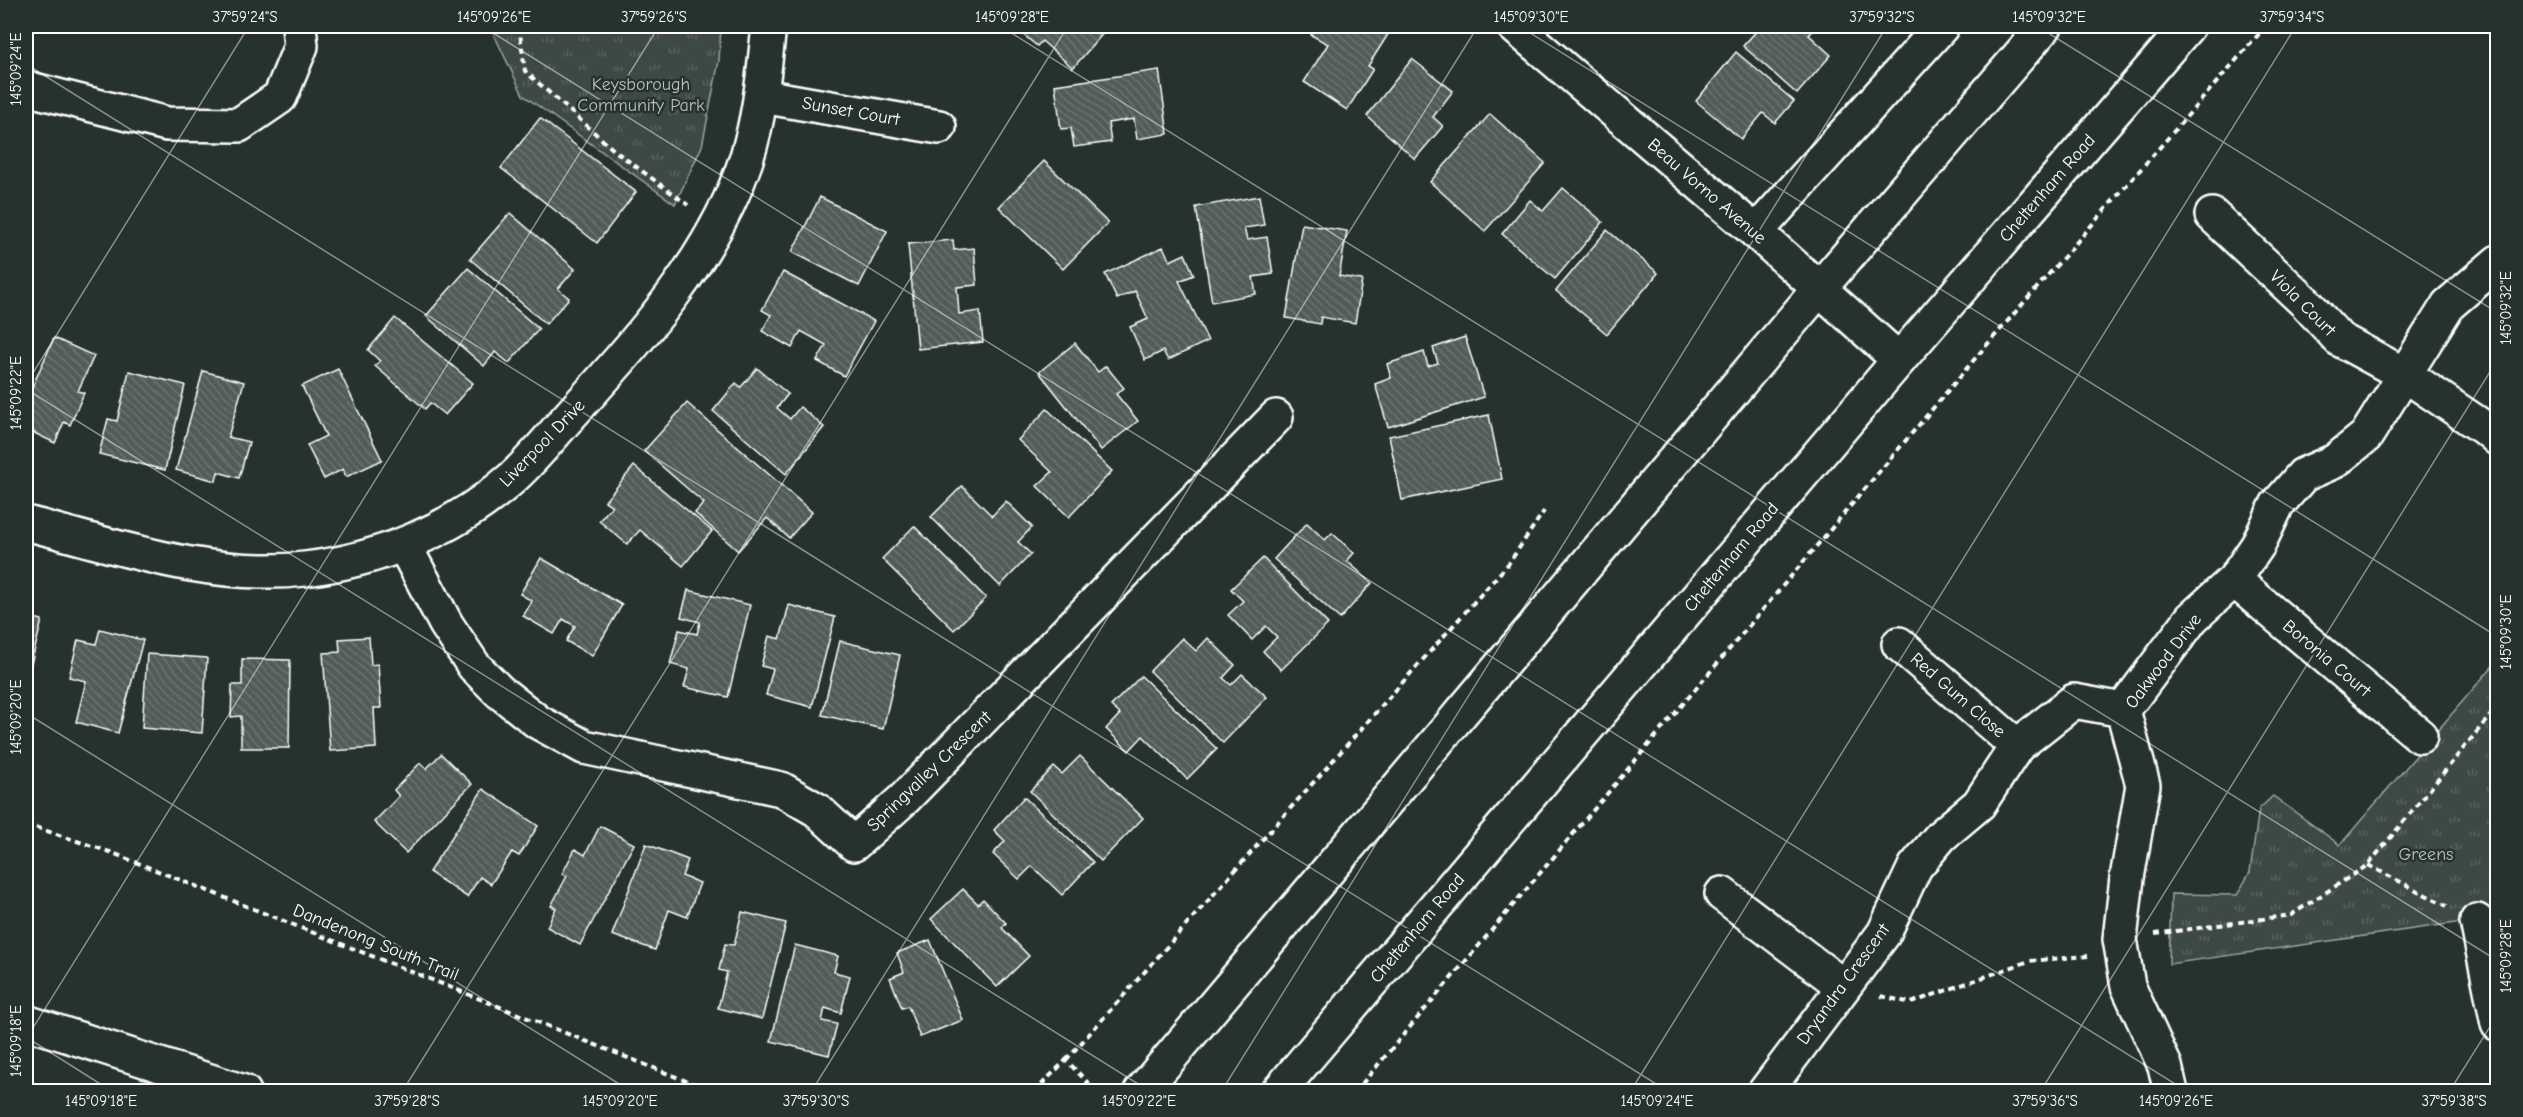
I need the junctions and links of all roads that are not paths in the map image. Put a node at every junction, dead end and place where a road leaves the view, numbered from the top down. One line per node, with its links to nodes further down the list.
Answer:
1 (299, 26): 7 (main road)
2 (769, 26): 8 (main road, Liverpool Drive)
3 (1514, 26): 11 (main road, Beau Vorno Avenue)
4 (1942, 26): 11 (main road)
5 (2045, 26): 13 (main road)
6 (2188, 26): 14 (main road, Cheltenham Road)
7 (26, 88)
8 (762, 96): 9 (main road, Sunset Court); 19 (main road, Liverpool Drive)
9 (939, 127)
10 (2212, 215): 15 (main road, Viola Court)
11 (1756, 232): 13 (main road, Beau Vorno Avenue)
12 (2498, 262): 15 (main road, Oakwood Drive)
13 (1819, 289): 14 (main road, Beau Vorno Avenue); 31 (main road)
14 (1899, 360): 32 (main road, Cheltenham Road)
15 (2407, 376): 17 (main road, Viola Court); 20 (main road, Oakwood Drive)
16 (1276, 417): 19 (main road, Springvalley Crescent)
17 (2498, 439)
18 (26, 523): 19 (main road, Liverpool Drive)
19 (404, 545)
20 (2234, 580): 22 (main road, Oakwood Drive); 23 (main road, Boronia Court)
21 (1899, 644): 24 (main road, Red Gum Close)
22 (2123, 710): 24 (main road, Dryandra Crescent); 34 (main road, Oakwood Drive)
23 (2420, 736)
24 (2017, 746): 27 (main road, Dryandra Crescent)
25 (1722, 894): 27 (main road)
26 (2477, 921): 29 (main road)
27 (1843, 986): 33 (main road, Dryandra Crescent)
28 (26, 1022): 30 (main road)
29 (2498, 1024)
30 (244, 1092)
31 (1141, 1092)
32 (1278, 1092)
33 (1765, 1092)
34 (2171, 1092)

